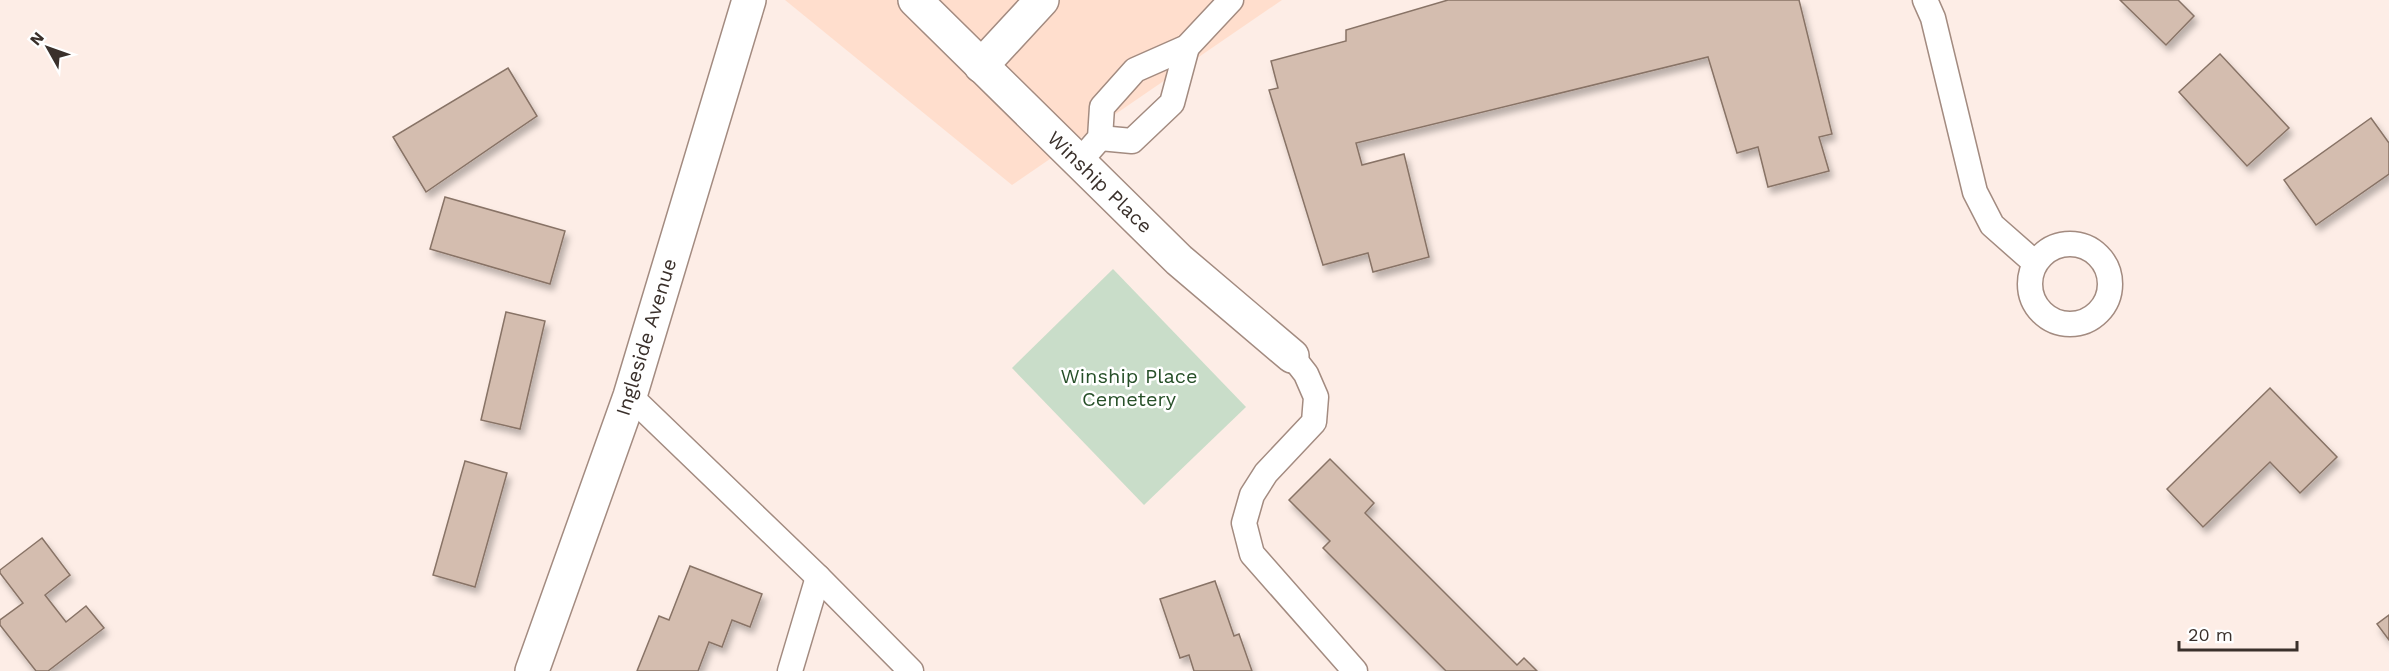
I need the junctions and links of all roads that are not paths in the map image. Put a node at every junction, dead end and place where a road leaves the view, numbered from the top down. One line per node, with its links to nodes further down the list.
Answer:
1 (749, 0): 12 (street, Ingleside Avenue)
2 (915, 0): 7 (street, Winship Place)
3 (1042, 0): 7 (street)
4 (1231, 0): 6 (lane)
5 (1925, 0): 10 (lane)
6 (1187, 47): 8 (lane); 8 (lane)
7 (981, 66): 9 (street, Winship Place)
8 (1100, 138): 9 (lane)
9 (1079, 162): 11 (street, Winship Place)
10 (2036, 262)
11 (1292, 356): 17 (lane)
12 (630, 396): 13 (lane); 14 (street, Ingleside Avenue)
13 (818, 577): 15 (lane); 16 (lane)
14 (532, 671)
15 (790, 671)
16 (911, 671)
17 (1355, 671)

